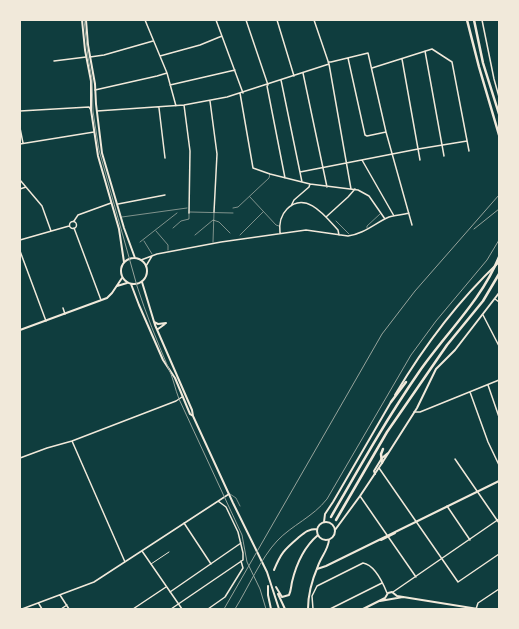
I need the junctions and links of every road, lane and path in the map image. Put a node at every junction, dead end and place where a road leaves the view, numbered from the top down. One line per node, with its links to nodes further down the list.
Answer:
1 (82, 20): 16 (main road)
2 (86, 20): 15 (main road)
3 (144, 20): 12 (street)
4 (216, 20): 11 (street)
5 (246, 20): 28 (street)
6 (277, 20): 25 (street)
7 (314, 20): 20 (street)
8 (467, 20): 44 (highway)
9 (474, 20): 40 (highway)
10 (482, 20): 32 (street)
11 (222, 36): 14 (street); 22 (street)
12 (153, 41): 14 (street); 15 (street)
13 (425, 51): 18 (street); 45 (street); 48 (street)
14 (160, 56): 23 (street)
15 (90, 57): 29 (main road)
16 (86, 58): 19 (street); 37 (main road)
17 (348, 58): 20 (street); 21 (street); 43 (street)
18 (402, 59): 21 (street); 49 (street)
19 (54, 61)
20 (328, 63): 24 (street); 56 (street)
21 (372, 68): 43 (street)
22 (235, 70): 27 (street); 30 (street)
23 (167, 73): 27 (street); 29 (street)
24 (303, 74): 25 (street); 57 (street)
25 (294, 76): 26 (street)
26 (281, 80): 28 (street); 58 (street)
27 (170, 85): 35 (street)
28 (267, 85): 30 (street); 60 (street)
29 (95, 90): 39 (main road)
30 (243, 93): 31 (street)
31 (240, 94): 33 (street); 59 (street)
32 (499, 97)
33 (210, 100): 34 (street); 76 (street)
34 (184, 105): 35 (street); 74 (street)
35 (176, 106): 36 (street)
36 (159, 107): 39 (street); 53 (street)
37 (91, 110): 38 (street); 39 (main road); 42 (main road)
38 (20, 111)
39 (97, 111): 72 (main road)
40 (499, 114)
41 (20, 128): 46 (street)
42 (94, 132): 46 (street); 71 (main road)
43 (386, 132): 51 (street)
44 (499, 135)
45 (467, 141): 48 (street); 50 (street)
46 (23, 143): 47 (street)
47 (20, 144)
48 (443, 145): 49 (street); 52 (street)
49 (418, 149): 51 (street); 55 (street)
50 (469, 151)
51 (392, 154): 54 (street); 82 (street)
52 (444, 156)
53 (165, 158)
54 (362, 160): 56 (street); 83 (street)
55 (420, 160)
56 (346, 163): 57 (street); 67 (street)
57 (323, 167): 58 (street); 65 (street)
58 (300, 172): 62 (street)
59 (270, 174): 60 (street); 70 (lane)
60 (285, 178): 62 (street)
61 (20, 180): 64 (street)
62 (302, 182): 63 (street)
63 (310, 184): 65 (street); 73 (street)
64 (26, 187): 66 (street); 97 (street)
65 (327, 187): 67 (street)
66 (20, 189)
67 (351, 189): 68 (street)
68 (354, 189): 81 (street); 85 (street)
69 (165, 195): 72 (street)
70 (249, 196): 75 (lane); 77 (lane)
71 (112, 203): 88 (street); 114 (main road)
72 (117, 204): 84 (main road)
73 (291, 206): 85 (street); 92 (street)
74 (189, 208): 79 (street); 84 (lane)
75 (233, 208)
76 (214, 212): 79 (lane); 80 (lane); 87 (lane)
77 (264, 212): 92 (lane); 100 (lane)
78 (177, 213): 95 (lane)
79 (189, 213): 94 (lane)
80 (233, 213)
81 (381, 213): 86 (street); 96 (lane)
82 (408, 214): 83 (street); 90 (street)
83 (394, 216): 86 (street)
84 (121, 217): 112 (main road)
85 (326, 217): 101 (street)
86 (386, 219): 96 (street)
87 (214, 220): 98 (lane); 102 (lane); 107 (lane)
88 (74, 221): 91 (street); 93 (street)
89 (336, 221): 103 (lane)
90 (412, 225)
91 (69, 226): 93 (street); 97 (street)
92 (279, 226): 99 (street)
93 (74, 228): 125 (street)
94 (173, 228)
95 (156, 230): 105 (lane); 109 (lane)
96 (368, 230): 103 (street)
97 (51, 231): 104 (street)
98 (230, 233)
99 (280, 233): 101 (street); 107 (street)
100 (240, 235)
101 (339, 235): 103 (street)
102 (195, 236)
103 (350, 236)
104 (20, 240)
105 (143, 240): 106 (lane); 110 (lane)
106 (140, 242)
107 (213, 243): 109 (street)
108 (20, 251): 130 (street)
109 (168, 252): 110 (street)
110 (153, 255): 113 (street); 116 (street)
111 (499, 257): 162 (highway)
112 (135, 258): 113 (main road); 114 (main road)
113 (141, 260): 116 (main road)
114 (124, 262): 118 (main road)
115 (499, 262): 141 (main road)
116 (146, 266): 120 (main road)
117 (499, 274): 163 (highway)
118 (122, 278): 119 (main road); 122 (main road)
119 (127, 282): 121 (main road); 122 (main road)
120 (142, 282): 121 (main road); 131 (main road)
121 (131, 284): 140 (main road)
122 (117, 286): 125 (main road)
123 (499, 294): 124 (main road)
124 (495, 299): 126 (street); 129 (main road)
125 (101, 300): 128 (main road)
126 (499, 302)
127 (63, 308): 128 (street)
128 (65, 314): 130 (main road)
129 (483, 315): 134 (street); 142 (main road)
130 (46, 321): 132 (main road)
131 (154, 322): 133 (main road); 133 (main road)
132 (20, 330)
133 (157, 331): 138 (main road)
134 (499, 346)
135 (499, 380): 137 (street)
136 (406, 382): 141 (highway)
137 (488, 385): 139 (street); 144 (street)
138 (184, 392): 140 (main road); 143 (main road)
139 (470, 392): 142 (street); 152 (street)
140 (182, 397): 143 (main road); 145 (street)
141 (391, 402): 165 (main road)
142 (414, 412): 147 (main road)
143 (193, 416): 157 (main road)
144 (499, 417)
145 (72, 441): 148 (street); 183 (street)
146 (383, 449): 149 (highway)
147 (390, 451): 149 (main road); 151 (main road)
148 (20, 458)
149 (382, 458): 151 (highway); 154 (main road)
150 (455, 459): 156 (street)
151 (382, 463): 153 (main road)
152 (499, 465)
153 (379, 468): 154 (main road); 166 (street)
154 (375, 475): 158 (main road)
155 (499, 481): 156 (main road)
156 (477, 492): 161 (main road); 164 (street)
157 (229, 494): 159 (street); 160 (lane); 190 (main road)
158 (360, 496): 168 (main road); 173 (street)
159 (218, 502): 167 (street); 176 (street)
160 (240, 506)
161 (447, 506): 166 (main road); 175 (street)
162 (331, 517)
163 (336, 520)
164 (498, 521): 175 (street)
165 (324, 522): 169 (main road); 170 (main road)
166 (417, 522): 173 (main road); 180 (street)
167 (184, 523): 177 (street); 185 (street)
168 (340, 524): 169 (main road); 171 (main road)
169 (332, 525): 171 (main road)
170 (317, 529): 172 (main road); 188 (main road)
171 (335, 530): 174 (main road)
172 (318, 535): 174 (main road); 194 (main road)
173 (388, 536): 186 (main road); 189 (street)
174 (329, 540): 182 (main road)
175 (470, 540): 180 (street)
176 (241, 543): 181 (street); 185 (street)
177 (141, 551): 183 (street); 184 (street)
178 (169, 552): 184 (street)
179 (499, 554): 180 (street)
180 (442, 559): 189 (street)
181 (241, 561): 205 (street); 214 (street)
182 (320, 561): 186 (main road); 187 (main road)
183 (125, 562): 199 (street)
184 (151, 564): 192 (street)
185 (211, 564): 196 (street)
186 (326, 566): 187 (main road)
187 (316, 569): 218 (main road)
188 (274, 570)
189 (416, 578): 198 (street)
190 (270, 580): 194 (main road); 216 (main road)
191 (382, 583): 197 (street); 219 (street); 220 (street)
192 (166, 586): 196 (street); 211 (street)
193 (268, 586): 215 (main road)
194 (276, 587): 217 (main road)
195 (499, 589): 222 (street)
196 (170, 592): 205 (street)
197 (388, 594): 198 (main road); 202 (main road); 203 (main road)
198 (394, 594): 200 (main road); 201 (main road)
199 (60, 595): 204 (street); 206 (street)
200 (406, 597): 201 (main road); 222 (main road)
201 (394, 598): 202 (main road)
202 (390, 599): 203 (main road)
203 (378, 602): 221 (main road)
204 (38, 603): 207 (street); 208 (street)
205 (178, 604): 212 (street); 213 (street)
206 (67, 605): 209 (street); 210 (street)
207 (22, 609)
208 (42, 609)
209 (61, 609)
210 (69, 609)
211 (133, 609)
212 (171, 609)
213 (182, 609)
214 (208, 609)
215 (271, 609)
216 (279, 609)
217 (285, 609)
218 (308, 609)
219 (313, 609)
220 (330, 609)
221 (363, 609)
222 (477, 609)

